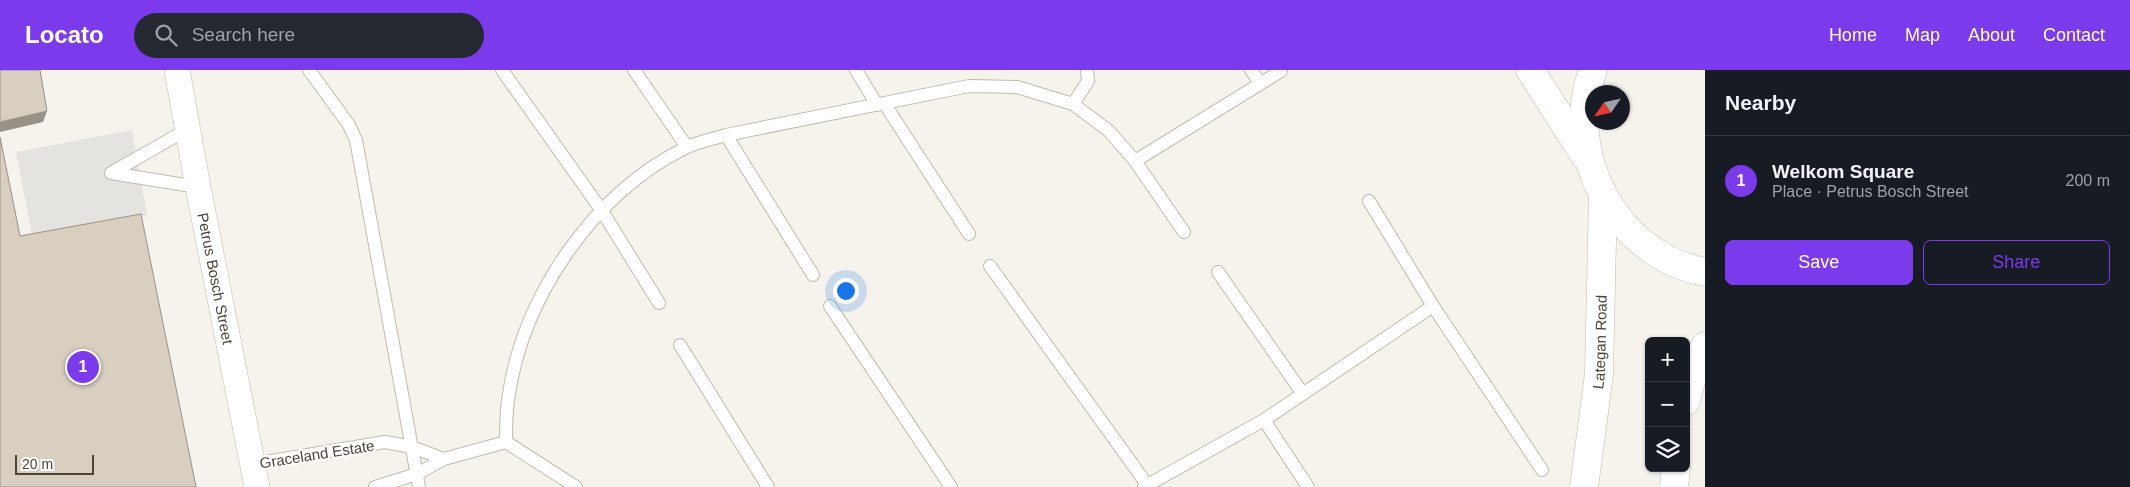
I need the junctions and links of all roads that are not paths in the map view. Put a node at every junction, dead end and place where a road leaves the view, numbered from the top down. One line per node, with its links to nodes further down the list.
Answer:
1 (177, 70): 14 (street, Petrus Bosch Street)
2 (309, 70): 38 (lane)
3 (502, 70): 22 (lane)
4 (634, 70): 16 (lane)
5 (856, 70): 12 (lane)
6 (1087, 70): 13 (lane)
7 (1251, 70): 11 (lane)
8 (1530, 70): 18 (street)
9 (1594, 70): 18 (street)
10 (1281, 71): 11 (lane)
11 (1260, 83): 17 (lane)
12 (881, 104): 13 (lane); 15 (lane); 24 (lane)
13 (1072, 104): 17 (lane)
14 (188, 129): 19 (street, Petrus Bosch Street); 19 (lane)
15 (726, 136): 16 (lane); 28 (lane)
16 (687, 147): 22 (lane)
17 (1135, 161): 23 (lane)
18 (1589, 164): 20 (street)
19 (198, 187): 43 (street, Petrus Bosch Street)
20 (1603, 196): 27 (street); 51 (street, Lategan Road)
21 (1369, 201): 31 (lane)
22 (602, 211): 29 (lane); 37 (lane)
23 (1184, 232)
24 (969, 234)
25 (990, 266): 44 (lane)
26 (1218, 272): 35 (lane)
27 (1705, 272)
28 (813, 275)
29 (659, 303)
30 (830, 306): 49 (lane)
31 (1433, 306): 35 (lane); 40 (lane)
32 (680, 345): 48 (lane)
33 (1705, 346): 34 (street)
34 (1690, 385)
35 (1303, 394): 36 (lane)
36 (1264, 420): 44 (lane); 50 (lane)
37 (506, 442): 39 (lane); 47 (lane)
38 (412, 447): 39 (lane, Graceland Estate); 42 (lane); 43 (lane, Graceland Estate)
39 (444, 459): 42 (lane)
40 (1542, 470)
41 (1676, 472): 52 (street)
42 (417, 474): 45 (lane); 46 (lane)
43 (255, 476)
44 (1146, 486)
45 (375, 487)
46 (420, 487)
47 (575, 487)
48 (768, 487)
49 (951, 487)
50 (1308, 487)
51 (1584, 487)
52 (1674, 487)

